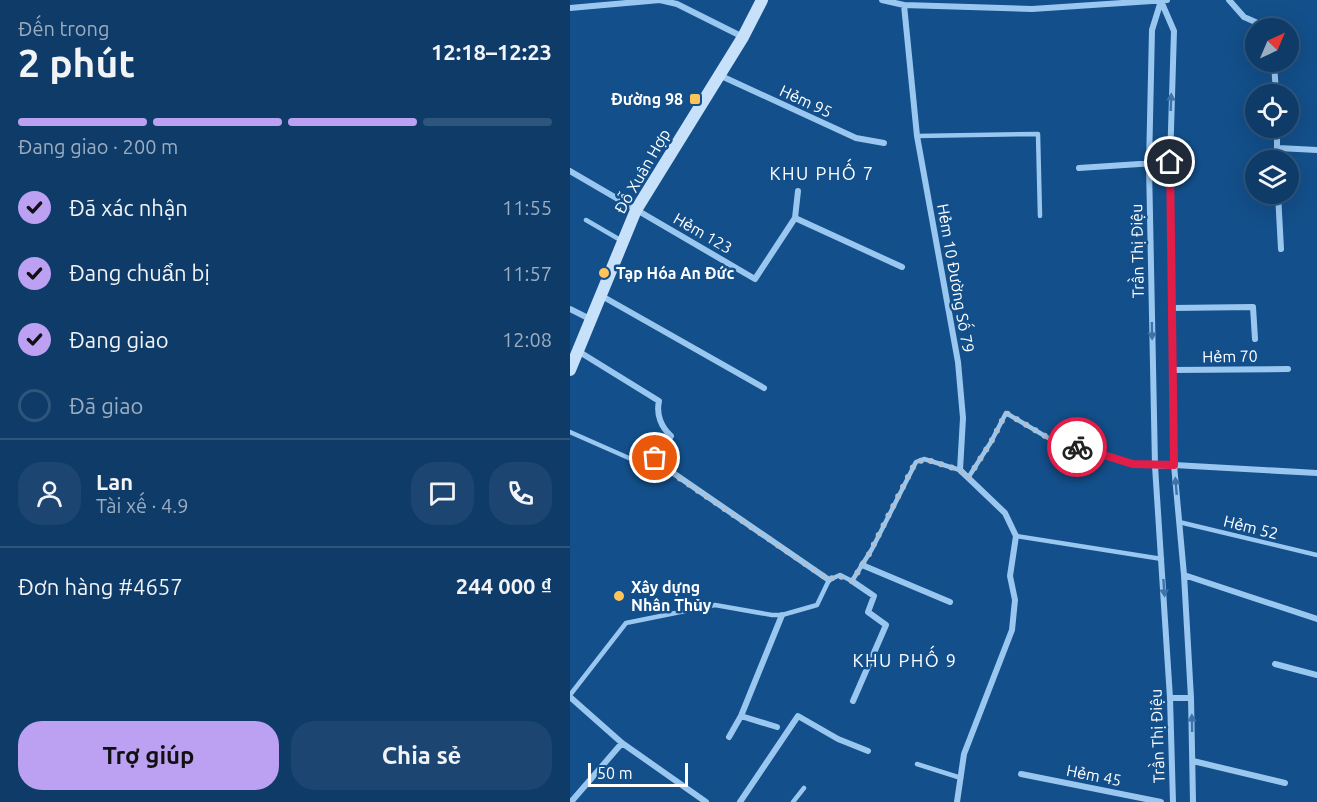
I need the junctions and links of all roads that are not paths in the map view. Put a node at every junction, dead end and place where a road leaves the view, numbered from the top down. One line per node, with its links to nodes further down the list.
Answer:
1 (762, 0): 9 (main road, Đỗ Xuân Hợp)
2 (882, 0): 6 (street)
3 (1161, 0): 4 (street); 6 (street); 16 (street, Trần Thị Điệu, one-way to 3); 17 (street, Trần Thị Điệu)
4 (1167, 0)
5 (1229, 0): 8 (street)
6 (904, 5): 11 (street, Hẻm 10 Đường Số 79)
7 (570, 8): 9 (street)
8 (1246, 18)
9 (743, 37): 10 (main road, Đỗ Xuân Hợp)
10 (719, 74): 13 (street, Hẻm 95); 22 (main road, Đỗ Xuân Hợp)
11 (917, 136): 23 (lane); 42 (street, Hẻm 10 Đường Số 79)
12 (1278, 138): 14 (street)
13 (884, 143)
14 (1278, 148): 15 (street)
15 (1317, 150)
16 (1170, 162): 17 (street); 30 (street, Trần Thị Điệu)
17 (1149, 165): 18 (street); 41 (street, Trần Thị Điệu, one-way to 41)
18 (1079, 168)
19 (570, 171): 22 (street)
20 (798, 191): 24 (street, Hẻm 123)
21 (1279, 204): 27 (street)
22 (636, 210): 24 (street, Hẻm 123); 26 (main road, Đỗ Xuân Hợp)
23 (1040, 216)
24 (795, 218): 28 (street)
25 (586, 220): 26 (lane)
26 (622, 241): 29 (main road, Đỗ Xuân Hợp)
27 (1281, 249)
28 (902, 267)
29 (600, 295): 32 (main road, Đỗ Xuân Hợp); 38 (street)
30 (1172, 308): 33 (street); 37 (street, Trần Thị Điệu)
31 (570, 309): 32 (street)
32 (590, 319): 34 (main road, Đỗ Xuân Hợp)
33 (1255, 339)
34 (578, 351): 36 (main road, Đỗ Xuân Hợp); 52 (street)
35 (1288, 369): 37 (street, Hẻm 70)
36 (570, 370)
37 (1172, 370): 40 (street, Trần Thị Điệu)
38 (764, 388)
39 (570, 432): 43 (lane)
40 (1174, 465): 41 (street); 44 (street); 46 (street, Trần Thị Điệu, one-way to 40)
41 (1155, 466): 45 (lane); 49 (street, Trần Thị Điệu)
42 (960, 470): 45 (street); 50 (lane)
43 (656, 471)
44 (1317, 473)
45 (968, 478): 47 (street)
46 (1179, 522): 48 (lane, Hẻm 52); 51 (street, Trần Thị Điệu)
47 (1016, 536): 49 (lane); 71 (street)
48 (1317, 555)
49 (1162, 560): 60 (street, Trần Thị Điệu, one-way to 60)
50 (862, 565): 53 (lane); 54 (street)
51 (1184, 575): 56 (street); 61 (street, Trần Thị Điệu)
52 (829, 580): 53 (lane); 55 (lane)
53 (852, 581): 62 (street)
54 (950, 602)
55 (782, 615): 59 (lane); 63 (street)
56 (1317, 619)
57 (1275, 664): 58 (street)
58 (1317, 675)
59 (570, 696): 66 (street)
60 (1170, 698): 61 (street); 80 (street, Trần Thị Điệu)
61 (1191, 698): 68 (street, Trần Thị Điệu, one-way to 61)
62 (852, 701)
63 (741, 716): 64 (street); 65 (street)
64 (777, 727)
65 (729, 737)
66 (622, 743): 74 (street); 75 (street)
67 (868, 751): 76 (street)
68 (1193, 761): 72 (street); 81 (street, Trần Thị Điệu)
69 (917, 764): 71 (lane)
70 (1021, 774): 79 (street, Hẻm 45)
71 (961, 778): 78 (street)
72 (1285, 783)
73 (804, 788): 77 (lane)
74 (571, 802)
75 (706, 802)
76 (740, 802)
77 (793, 802)
78 (957, 802)
79 (1161, 802)
80 (1173, 802)
81 (1194, 802)

